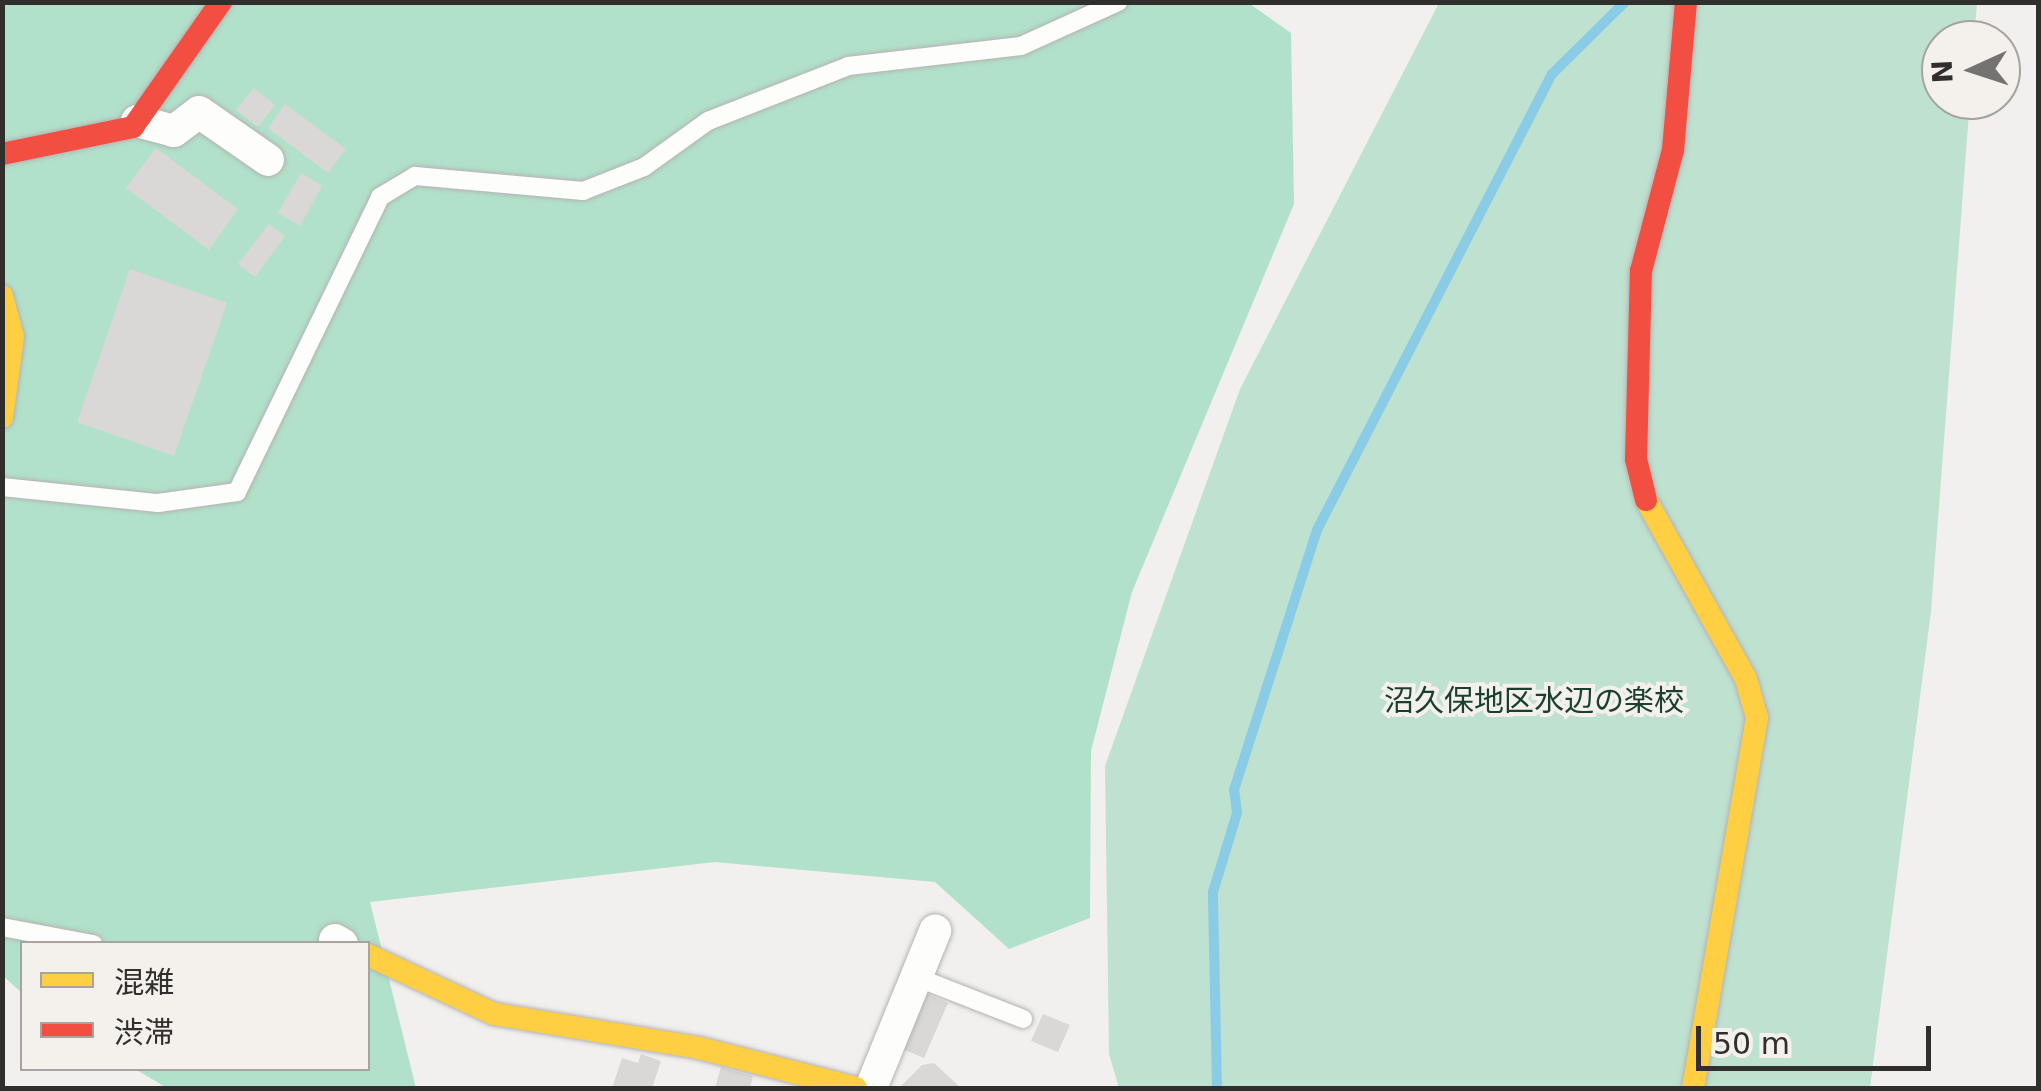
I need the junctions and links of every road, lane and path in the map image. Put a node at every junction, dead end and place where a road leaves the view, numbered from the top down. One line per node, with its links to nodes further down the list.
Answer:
1 (221, 2): 4 (street)
2 (1118, 2): 9 (lane)
3 (1686, 2): 18 (street)
4 (137, 121): 5 (street); 6 (street)
5 (2, 154)
6 (268, 160)
7 (2, 296): 8 (street)
8 (2, 417)
9 (2, 486)
10 (2, 927): 12 (lane)
11 (935, 930): 14 (street)
12 (77, 941)
13 (370, 956): 16 (street)
14 (916, 977): 15 (lane); 17 (street)
15 (1023, 1019)
16 (856, 1088)
17 (871, 1088)
18 (1693, 1088)

